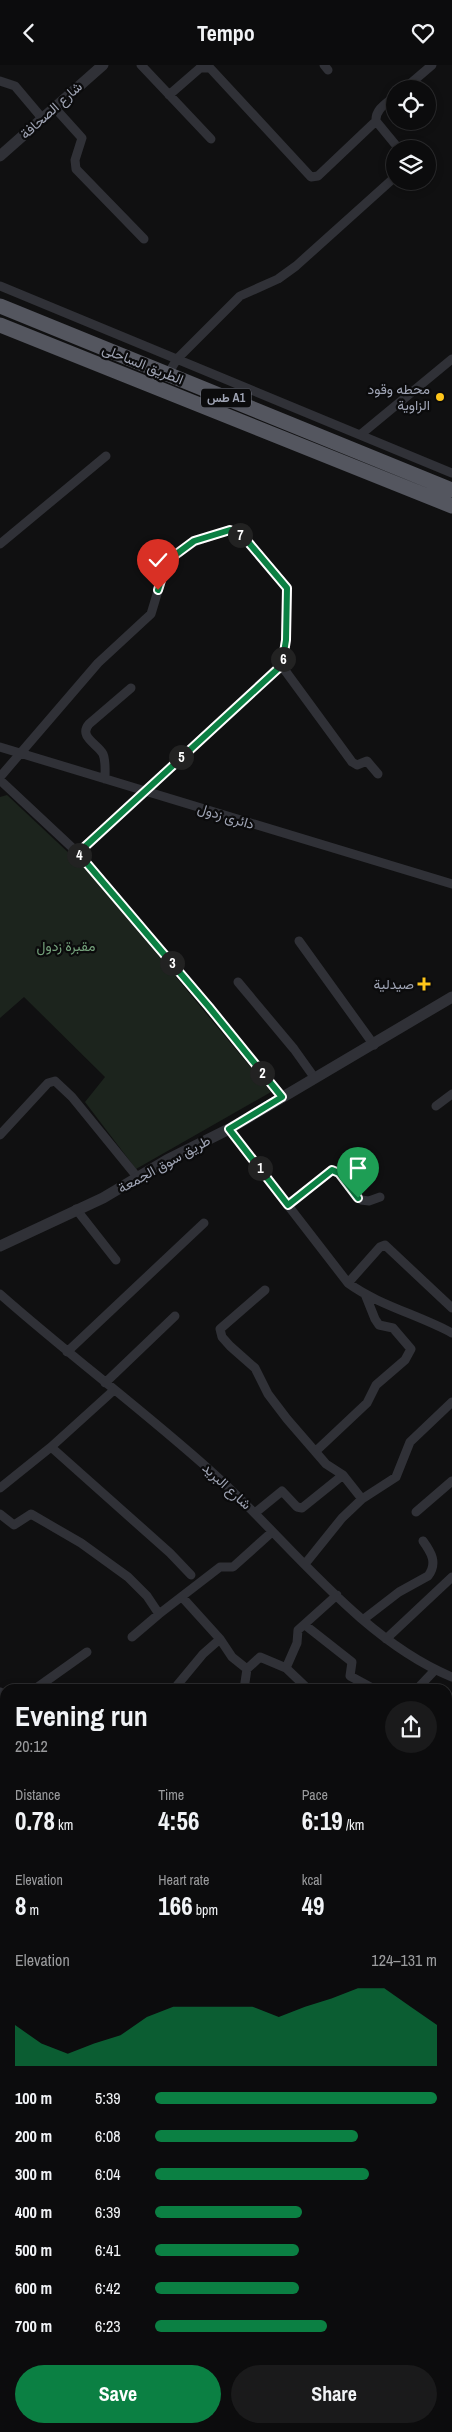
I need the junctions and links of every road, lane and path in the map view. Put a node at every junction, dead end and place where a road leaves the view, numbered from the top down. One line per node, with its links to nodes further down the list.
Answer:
1 (141, 65): 6 (street)
2 (432, 65): 4 (street)
3 (101, 66): 8 (street, شارع الصحافة)
4 (414, 80)
5 (0, 81): 9 (street)
6 (169, 95): 10 (street); 11 (street)
7 (386, 104): 10 (street)
8 (54, 107): 9 (street, شارع الصحافة); 15 (street)
9 (42, 118): 13 (street, شارع الصحافة)
10 (376, 121): 12 (street)
11 (211, 139)
12 (392, 140)
13 (0, 156)
14 (386, 185): 19 (street)
15 (144, 239)
16 (0, 287): 19 (street)
17 (0, 306): 21 (highway, الطريق الساحلى / طس A1)
18 (0, 325): 26 (highway, الطريق الساحلى / طس A1)
19 (177, 359): 21 (street); 22 (street)
20 (452, 359): 22 (street)
21 (168, 374): 25 (highway, الطريق الساحلى / طس A1)
22 (360, 435): 24 (street)
23 (106, 456): 27 (street)
24 (452, 473)
25 (452, 490)
26 (452, 506)
27 (0, 544)
28 (282, 665): 31 (street); 32 (street); 35 (street)
29 (131, 688): 34 (street)
30 (0, 747): 31 (street, دائرى زدول)
31 (22, 753): 33 (street); 34 (street, دائرى زدول)
32 (378, 774)
33 (0, 779): 36 (street)
34 (105, 779): 35 (street, دائرى زدول)
35 (146, 791): 36 (street); 37 (street, دائرى زدول)
36 (78, 853): 44 (street)
37 (452, 884)
38 (298, 941): 41 (street)
39 (238, 982): 42 (street)
40 (452, 997): 41 (street, طريق سوق الجمعة)
41 (374, 1045): 42 (street, طريق سوق الجمعة)
42 (314, 1077): 44 (street, طريق سوق الجمعة)
43 (452, 1093): 45 (street)
44 (282, 1097): 46 (street, طريق سوق الجمعة)
45 (436, 1106)
46 (229, 1129): 48 (street, طريق سوق الجمعة); 50 (street)
47 (0, 1135): 48 (street)
48 (138, 1178): 51 (street, طريق سوق الجمعة)
49 (380, 1197): 50 (street)
50 (288, 1205): 55 (street)
51 (76, 1209): 53 (street, طريق سوق الجمعة); 54 (street)
52 (204, 1223): 62 (street)
53 (0, 1246)
54 (116, 1260)
55 (348, 1283): 58 (street); 59 (street)
56 (265, 1291): 67 (street)
57 (0, 1294): 62 (street, شارع البريد)
58 (365, 1294): 61 (street); 67 (street)
59 (452, 1308)
60 (175, 1316): 63 (street)
61 (452, 1333)
62 (67, 1353): 63 (street, شارع البريد)
63 (105, 1383): 64 (street, شارع البريد)
64 (114, 1390): 66 (street); 73 (street, شارع البريد)
65 (452, 1401): 71 (street)
66 (51, 1447): 70 (street); 78 (street)
67 (316, 1451): 68 (street)
68 (343, 1475): 71 (street); 73 (street)
69 (452, 1481): 72 (street)
70 (1, 1485)
71 (362, 1499): 77 (street)
72 (416, 1511)
73 (255, 1513): 75 (street, شارع البريد)
74 (0, 1514): 82 (street)
75 (272, 1532): 77 (street, شارع البريد); 81 (street)
76 (423, 1541): 83 (street)
77 (305, 1564): 80 (street, شارع البريد)
78 (191, 1575)
79 (452, 1577): 87 (street)
80 (337, 1595): 83 (street, شارع البريد); 84 (street)
81 (182, 1597): 82 (street); 86 (street)
82 (159, 1614): 85 (street)
83 (364, 1619): 87 (street, شارع البريد)
84 (306, 1625): 89 (street); 97 (street)
85 (132, 1637)
86 (220, 1639): 90 (street); 94 (street)
87 (386, 1639): 91 (street, شارع البريد)
88 (87, 1652): 93 (street)
89 (286, 1668): 90 (street); 96 (street)
90 (247, 1669): 95 (street)
91 (435, 1670): 92 (street, شارع البريد); 98 (street)
92 (452, 1677)
93 (42, 1684)
94 (178, 1684)
95 (245, 1684)
96 (303, 1684)
97 (365, 1684)
98 (422, 1684)

